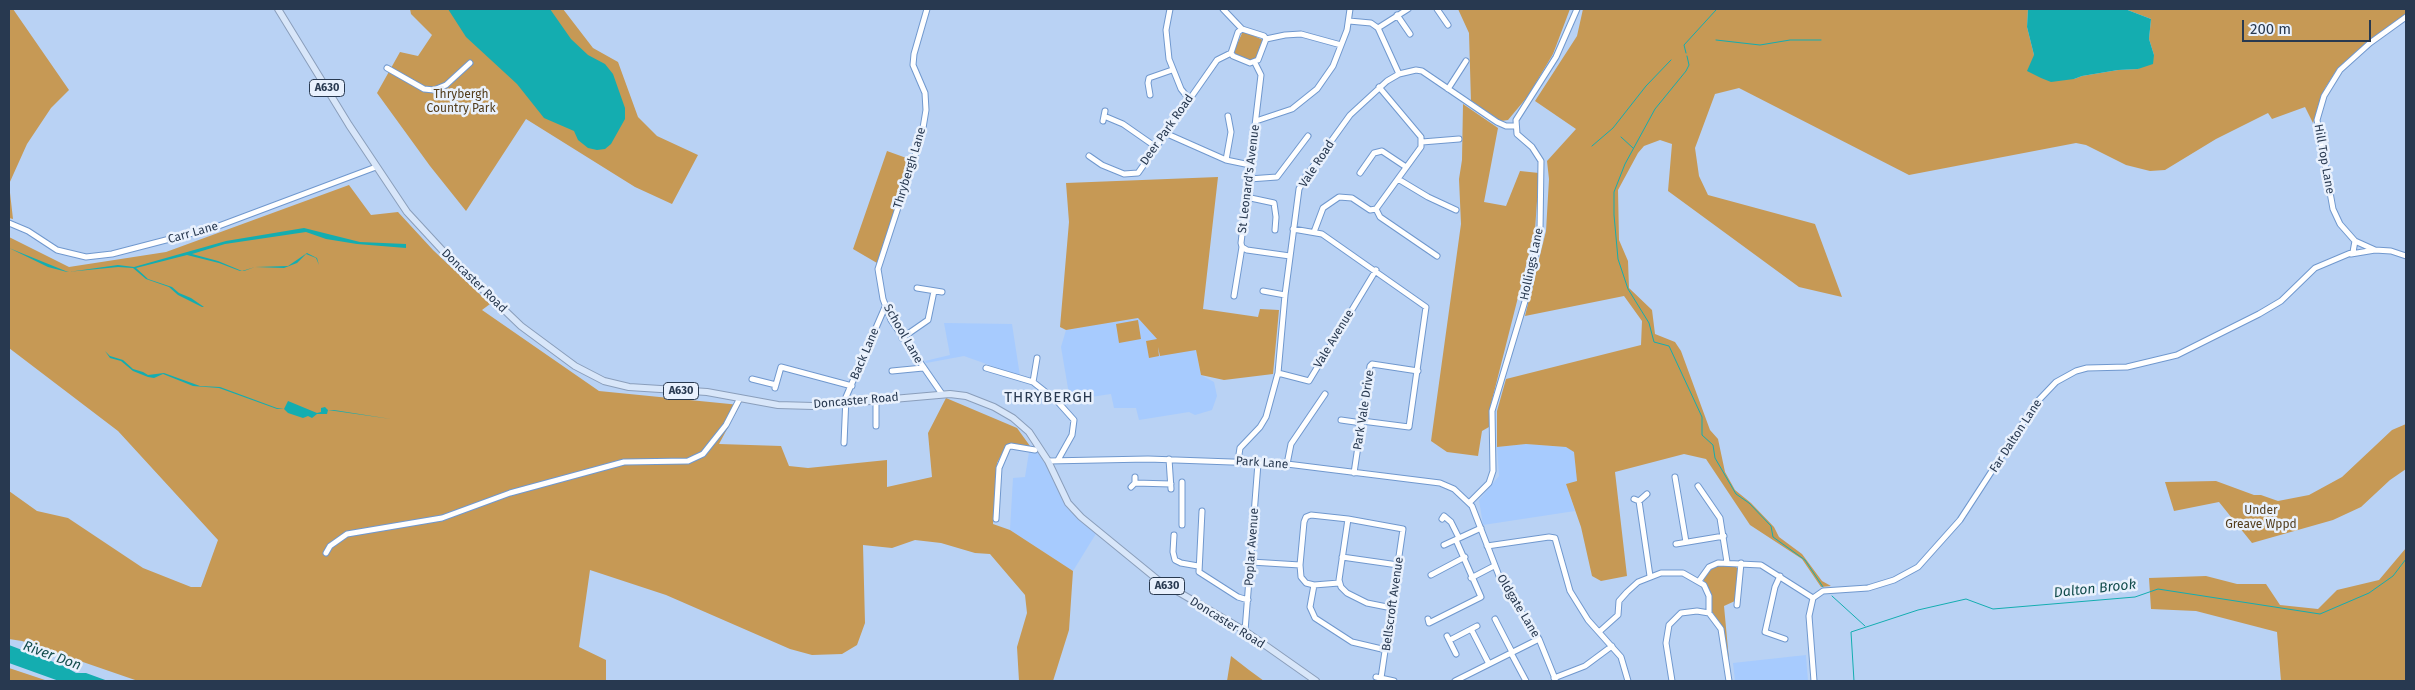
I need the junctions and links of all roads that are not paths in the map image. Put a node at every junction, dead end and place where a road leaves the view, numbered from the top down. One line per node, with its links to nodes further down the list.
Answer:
1 (278, 9): 41 (main road, A630)
2 (927, 9): 60 (street, Thrybergh Lane)
3 (1170, 9): 23 (street)
4 (1222, 9): 13 (street)
5 (1350, 9): 11 (street)
6 (1408, 9): 9 (street)
7 (1437, 9): 12 (street)
8 (1578, 9): 32 (street)
9 (1398, 15): 14 (street); 15 (street)
10 (2406, 17): 53 (street, Hill Top Lane)
11 (1349, 21): 14 (street); 17 (street)
12 (1448, 25)
13 (1242, 28): 16 (street); 18 (street)
14 (1378, 28): 24 (street)
15 (1410, 34)
16 (1266, 40): 17 (street); 21 (street)
17 (1341, 45): 31 (street)
18 (1232, 53): 21 (street); 28 (street, Deer Park Road)
19 (1466, 61): 26 (street)
20 (470, 62): 22 (street)
21 (1255, 63): 31 (street, St Leonard's Avenue)
22 (387, 68)
23 (1172, 70): 27 (street); 28 (street)
24 (1399, 74): 25 (street, Vale Road); 26 (street, Vale Road)
25 (1380, 87): 36 (street); 50 (street, Vale Road)
26 (1448, 89): 32 (street, Vale Road)
27 (1150, 94)
28 (1189, 98): 33 (street, Deer Park Road)
29 (1104, 116): 37 (street)
30 (1228, 116): 38 (street)
31 (1256, 121): 39 (street, St Leonard's Avenue)
32 (1514, 126): 101 (street, Hollings Lane)
33 (1165, 133): 37 (street, Deer Park Road); 38 (street)
34 (1308, 136): 44 (street)
35 (1459, 139): 36 (street)
36 (1422, 142): 42 (street)
37 (1156, 147): 40 (street, Deer Park Road)
38 (1226, 160): 39 (street)
39 (1250, 165): 44 (street, St Leonard's Avenue)
40 (1087, 166)
41 (376, 167): 49 (street, Carr Lane); 81 (main road, Doncaster Road / A630)
42 (1406, 167): 43 (street); 45 (street)
43 (1360, 173)
44 (1249, 179): 46 (street, St Leonard's Avenue)
45 (1398, 179): 47 (street); 48 (street)
46 (1246, 197): 51 (street); 54 (street, St Leonard's Avenue)
47 (1376, 209): 52 (street); 58 (street)
48 (1456, 210)
49 (9, 223)
50 (1293, 229): 52 (street); 57 (street, Vale Road)
51 (1275, 230)
52 (1314, 232): 61 (street)
53 (2355, 241): 55 (street, Hill Top Lane); 56 (street)
54 (1242, 248): 57 (street); 67 (street, St Leonard's Avenue)
55 (2375, 250): 56 (street, Far Dalton Lane); 59 (street)
56 (2353, 252): 132 (street, Far Dalton Lane)
57 (1290, 256): 66 (street, Vale Road)
58 (1437, 256)
59 (2406, 256)
60 (878, 269): 68 (street, School Lane)
61 (1376, 270): 74 (street); 75 (street, Vale Avenue)
62 (917, 288): 63 (street)
63 (934, 291): 65 (street); 69 (street)
64 (1263, 291): 66 (street)
65 (942, 292)
66 (1285, 295): 75 (street, Vale Road)
67 (1234, 296)
68 (885, 308): 69 (street, School Lane); 78 (street, Back Lane)
69 (902, 338): 71 (street, School Lane)
70 (1037, 358): 77 (street)
71 (923, 368): 73 (street); 79 (street, School Lane)
72 (986, 368): 77 (street)
73 (892, 371)
74 (1418, 372): 85 (street); 85 (street, Park Vale Drive)
75 (1278, 373): 92 (street, Vale Road)
76 (752, 380): 78 (street)
77 (1033, 382): 90 (street)
78 (852, 386): 83 (street, Back Lane)
79 (942, 394): 82 (main road, Doncaster Road / A630); 91 (main road, Doncaster Road / A630)
80 (1325, 394): 94 (street)
81 (740, 398): 83 (main road, Doncaster Road / A630); 115 (street)
82 (876, 400): 83 (main road, Doncaster Road / A630); 86 (street)
83 (846, 401): 87 (street, Back Lane)
84 (1341, 420): 85 (street)
85 (1362, 422): 95 (street, Park Vale Drive)
86 (876, 426)
87 (844, 443)
88 (1035, 450): 103 (street)
89 (1170, 459): 90 (street, Park Lane); 92 (street, Park Lane); 99 (street)
90 (1058, 460): 91 (street, Park Lane)
91 (1048, 461): 141 (main road, Doncaster Road / A630)
92 (1238, 462): 93 (street, Park Lane)
93 (1258, 463): 94 (street, Park Lane); 118 (street, Poplar Avenue)
94 (1287, 464): 95 (street, Park Lane)
95 (1354, 473): 101 (street, Park Lane)
96 (1675, 476): 111 (street)
97 (1134, 482): 99 (street)
98 (1706, 483): 109 (street)
99 (1171, 486): 106 (street)
100 (1647, 494): 126 (street)
101 (1470, 502): 107 (street, Oldgate Lane)
102 (1202, 512): 123 (street)
103 (996, 519)
104 (1348, 519): 116 (street); 121 (street); 122 (street, Bellscroft Avenue)
105 (1442, 519): 110 (street)
106 (1182, 525)
107 (1481, 528): 110 (street); 114 (street, Oldgate Lane)
108 (1174, 535): 123 (street)
109 (1724, 536): 111 (street); 119 (street)
110 (1458, 539): 113 (street); 117 (street)
111 (1686, 542): 112 (street)
112 (1676, 544)
113 (1444, 545)
114 (1488, 546): 124 (street, Oldgate Lane); 142 (street)
115 (326, 553)
116 (1342, 557): 122 (street); 130 (street)
117 (1465, 557): 125 (street); 128 (street)
118 (1251, 562): 121 (street); 133 (street, Poplar Avenue)
119 (1726, 562): 120 (street); 129 (street)
120 (1741, 563): 127 (street); 134 (street)
121 (1300, 565): 131 (street)
122 (1398, 565): 135 (street, Bellscroft Avenue)
123 (1198, 566): 133 (street)
124 (1494, 566): 128 (street); 143 (street, Oldgate Lane)
125 (1431, 574)
126 (1650, 576): 129 (street); 142 (street)
127 (1780, 576): 132 (street); 144 (street)
128 (1471, 578): 137 (street)
129 (1699, 581): 136 (street)
130 (1339, 583): 131 (street); 135 (street)
131 (1314, 585): 146 (street)
132 (1813, 598): 159 (street)
133 (1248, 600): 141 (street, Poplar Avenue)
134 (1736, 606)
135 (1392, 608): 146 (street, Bellscroft Avenue)
136 (1709, 613): 157 (street); 158 (street)
137 (1428, 619)
138 (1495, 619): 147 (street)
139 (1477, 626): 140 (street)
140 (1471, 629): 148 (street); 149 (street)
141 (1245, 631): 152 (main road, Doncaster Road / A630)
142 (1599, 632): 145 (street)
143 (1538, 639): 147 (street); 151 (street, Oldgate Lane)
144 (1785, 639)
145 (1612, 646): 151 (street); 156 (street)
146 (1386, 650): 153 (street, Bellscroft Avenue)
147 (1512, 653): 149 (street); 155 (street)
148 (1456, 654)
149 (1489, 664): 150 (street)
150 (1468, 678): 154 (street)
151 (1555, 680)
152 (1316, 681)
153 (1394, 681)
154 (1455, 681)
155 (1526, 681)
156 (1628, 681)
157 (1672, 681)
158 (1729, 681)
159 (1814, 681)

